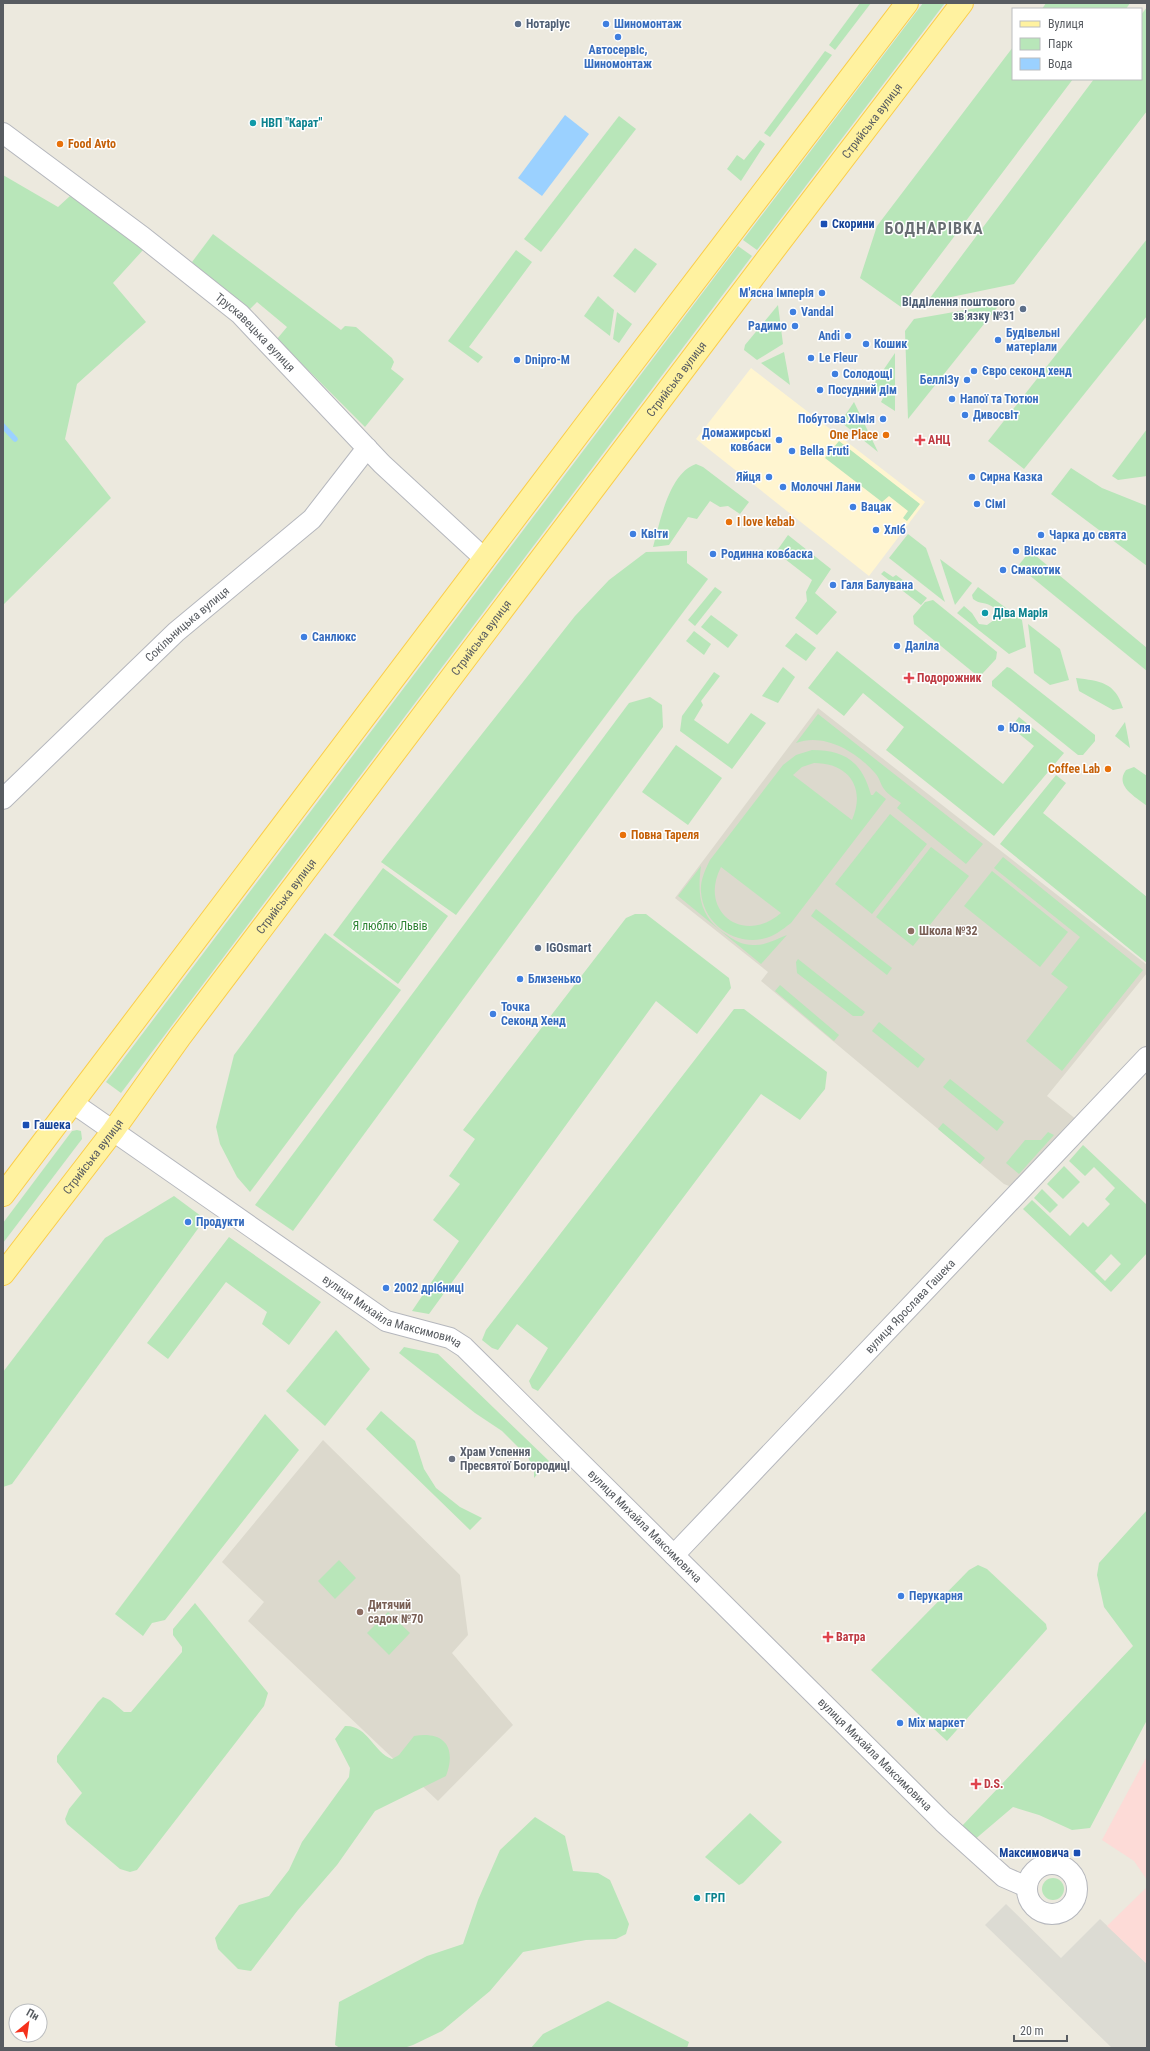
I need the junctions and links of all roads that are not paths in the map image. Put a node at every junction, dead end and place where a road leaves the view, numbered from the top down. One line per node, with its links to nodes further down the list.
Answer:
1 (907, 3): 5 (main road)
2 (962, 3): 9 (main road, Стрийська вулиця)
3 (3, 133): 4 (street, Трускавецька вулиця)
4 (367, 448): 5 (street, Трускавецька вулиця); 6 (street, Сокільницька вулиця)
5 (485, 559): 8 (main road)
6 (3, 799)
7 (1147, 1057): 12 (street, вулиця Ярослава Гашека)
8 (72, 1103): 9 (street, вулиця Михайла Максимовича); 10 (main road)
9 (113, 1131): 11 (main road, Стрийська вулиця); 12 (street, вулиця Михайла Максимовича)
10 (3, 1195)
11 (3, 1274)
12 (674, 1555): 13 (street, вулиця Михайла Максимовича)
13 (1027, 1887)

